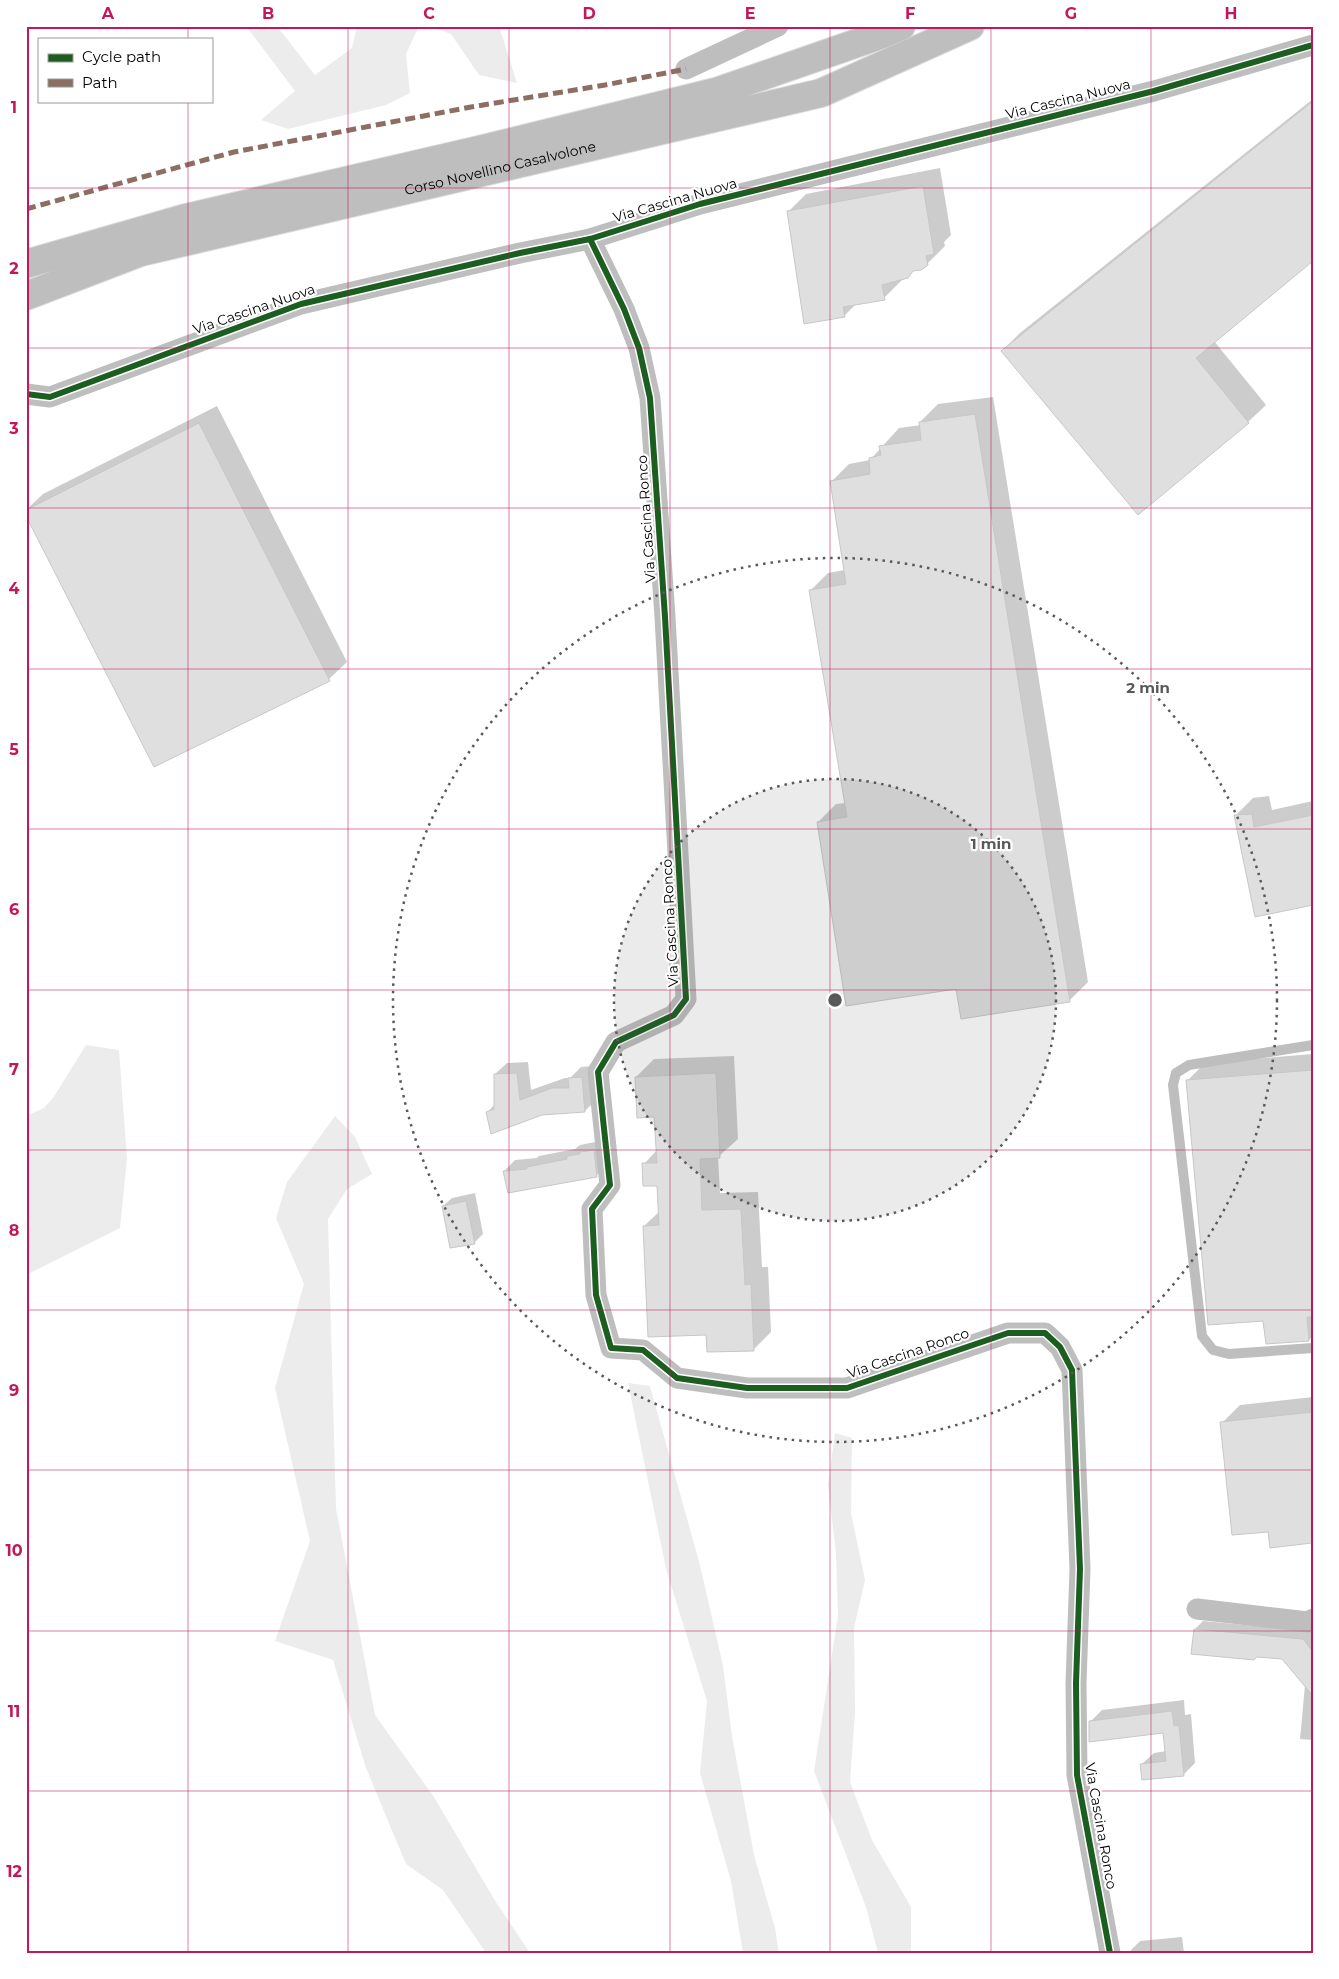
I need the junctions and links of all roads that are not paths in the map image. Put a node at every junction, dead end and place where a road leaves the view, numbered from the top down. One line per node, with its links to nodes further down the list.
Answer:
1 (778, 26): 6 (street)
2 (870, 26): 7 (highway)
3 (901, 26): 7 (highway, Corso Novellino Casalvolone)
4 (970, 26): 10 (highway, Corso Novellino Casalvolone)
5 (1313, 45): 8 (street, Via Cascina Nuova)
6 (686, 68)
7 (741, 83): 9 (highway, Corso Novellino Casalvolone)
8 (590, 239): 11 (street, Via Cascina Nuova); 16 (street, Via Cascina Ronco)
9 (26, 264)
10 (26, 296)
11 (26, 394)
12 (1313, 1044): 13 (lane)
13 (1313, 1348)
14 (1197, 1609): 15 (street)
15 (1313, 1619)
16 (1110, 1953)

